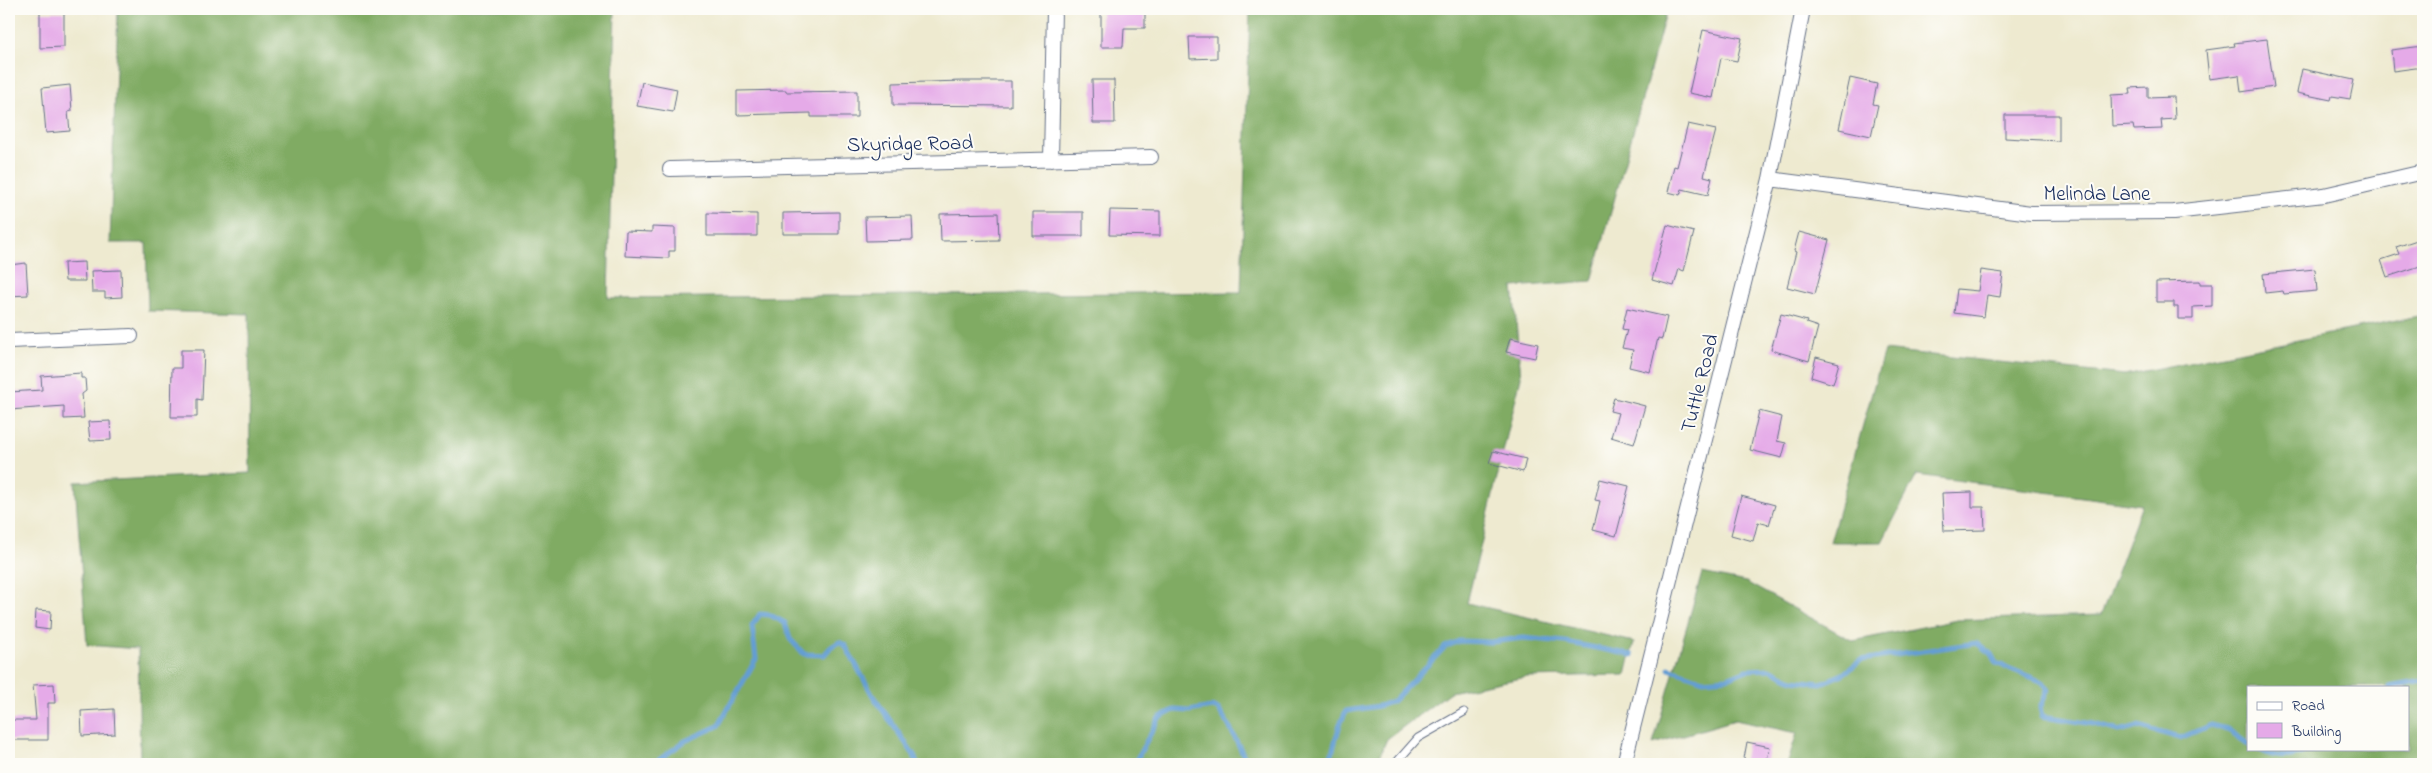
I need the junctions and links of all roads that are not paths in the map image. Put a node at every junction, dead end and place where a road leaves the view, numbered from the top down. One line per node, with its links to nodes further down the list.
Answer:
1 (1054, 9): 4 (street)
2 (1803, 9): 7 (street, Tuttle Road)
3 (1151, 157): 4 (street, Skyridge Road)
4 (1051, 160): 5 (street, Skyridge Road)
5 (670, 169)
6 (2423, 172): 7 (street, Melinda Lane)
7 (1770, 179): 12 (street, Tuttle Road)
8 (131, 336): 9 (street)
9 (9, 341)
10 (1464, 712): 11 (lane)
11 (1395, 764)
12 (1624, 764)

